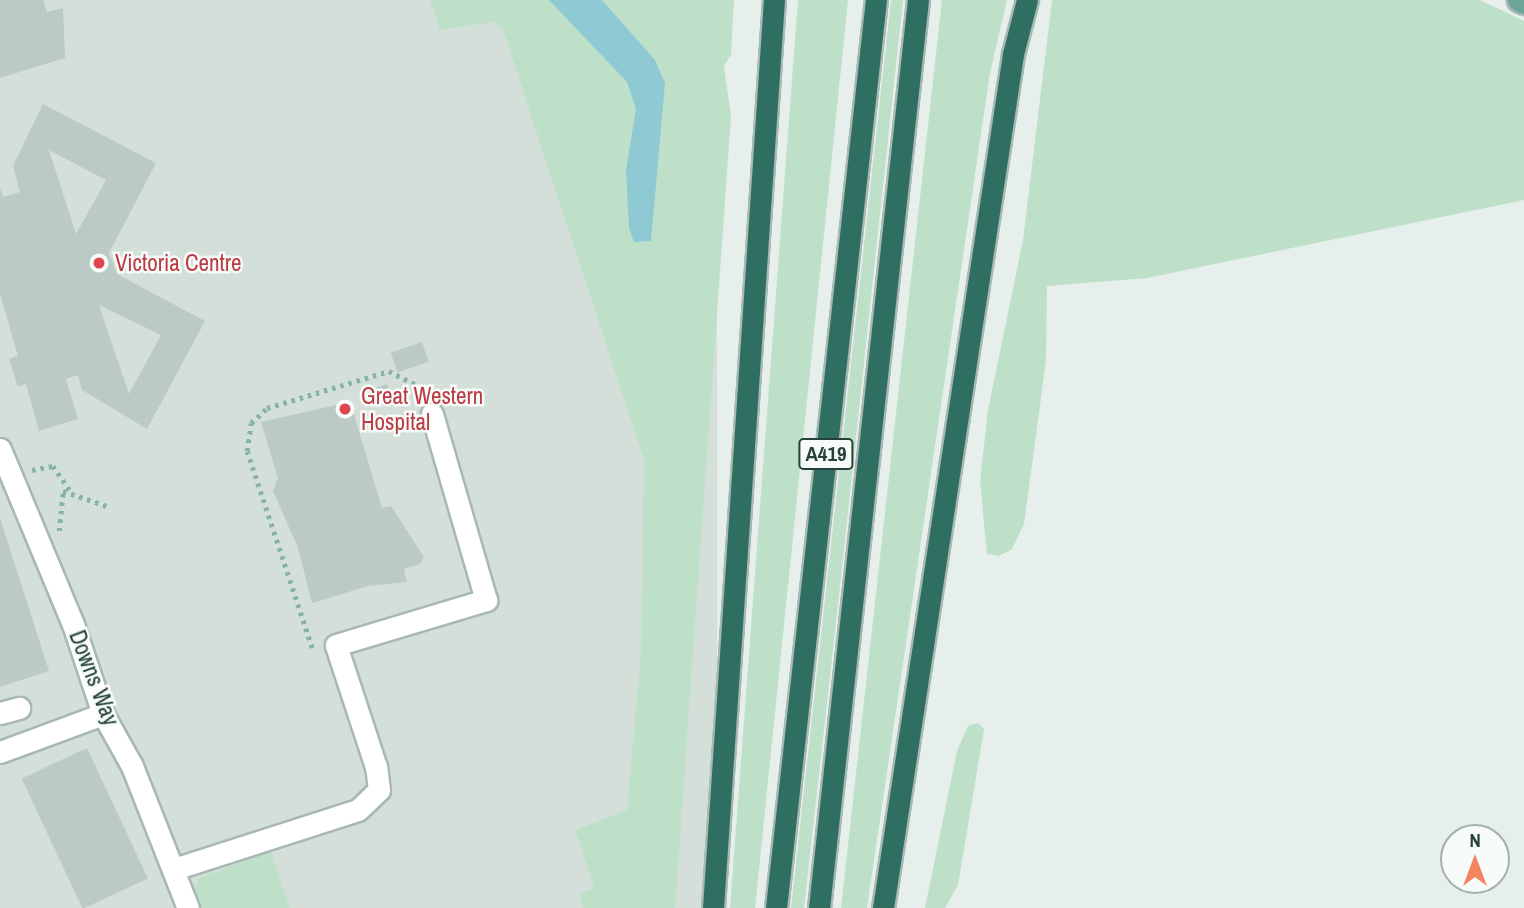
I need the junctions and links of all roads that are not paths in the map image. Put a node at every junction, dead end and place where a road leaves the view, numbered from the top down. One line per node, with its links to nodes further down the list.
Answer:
1 (774, 0): 13 (highway)
2 (876, 0): 14 (highway, A419)
3 (918, 0): 15 (highway, A419)
4 (1027, 0): 16 (highway)
5 (1518, 0): 6 (main road)
6 (1524, 3)
7 (432, 414): 11 (street)
8 (0, 449): 9 (street, Downs Way)
9 (103, 714): 10 (street); 11 (street, Downs Way)
10 (0, 752)
11 (174, 869): 12 (street, Downs Way)
12 (187, 908)
13 (713, 908)
14 (776, 908)
15 (819, 908)
16 (883, 908)

